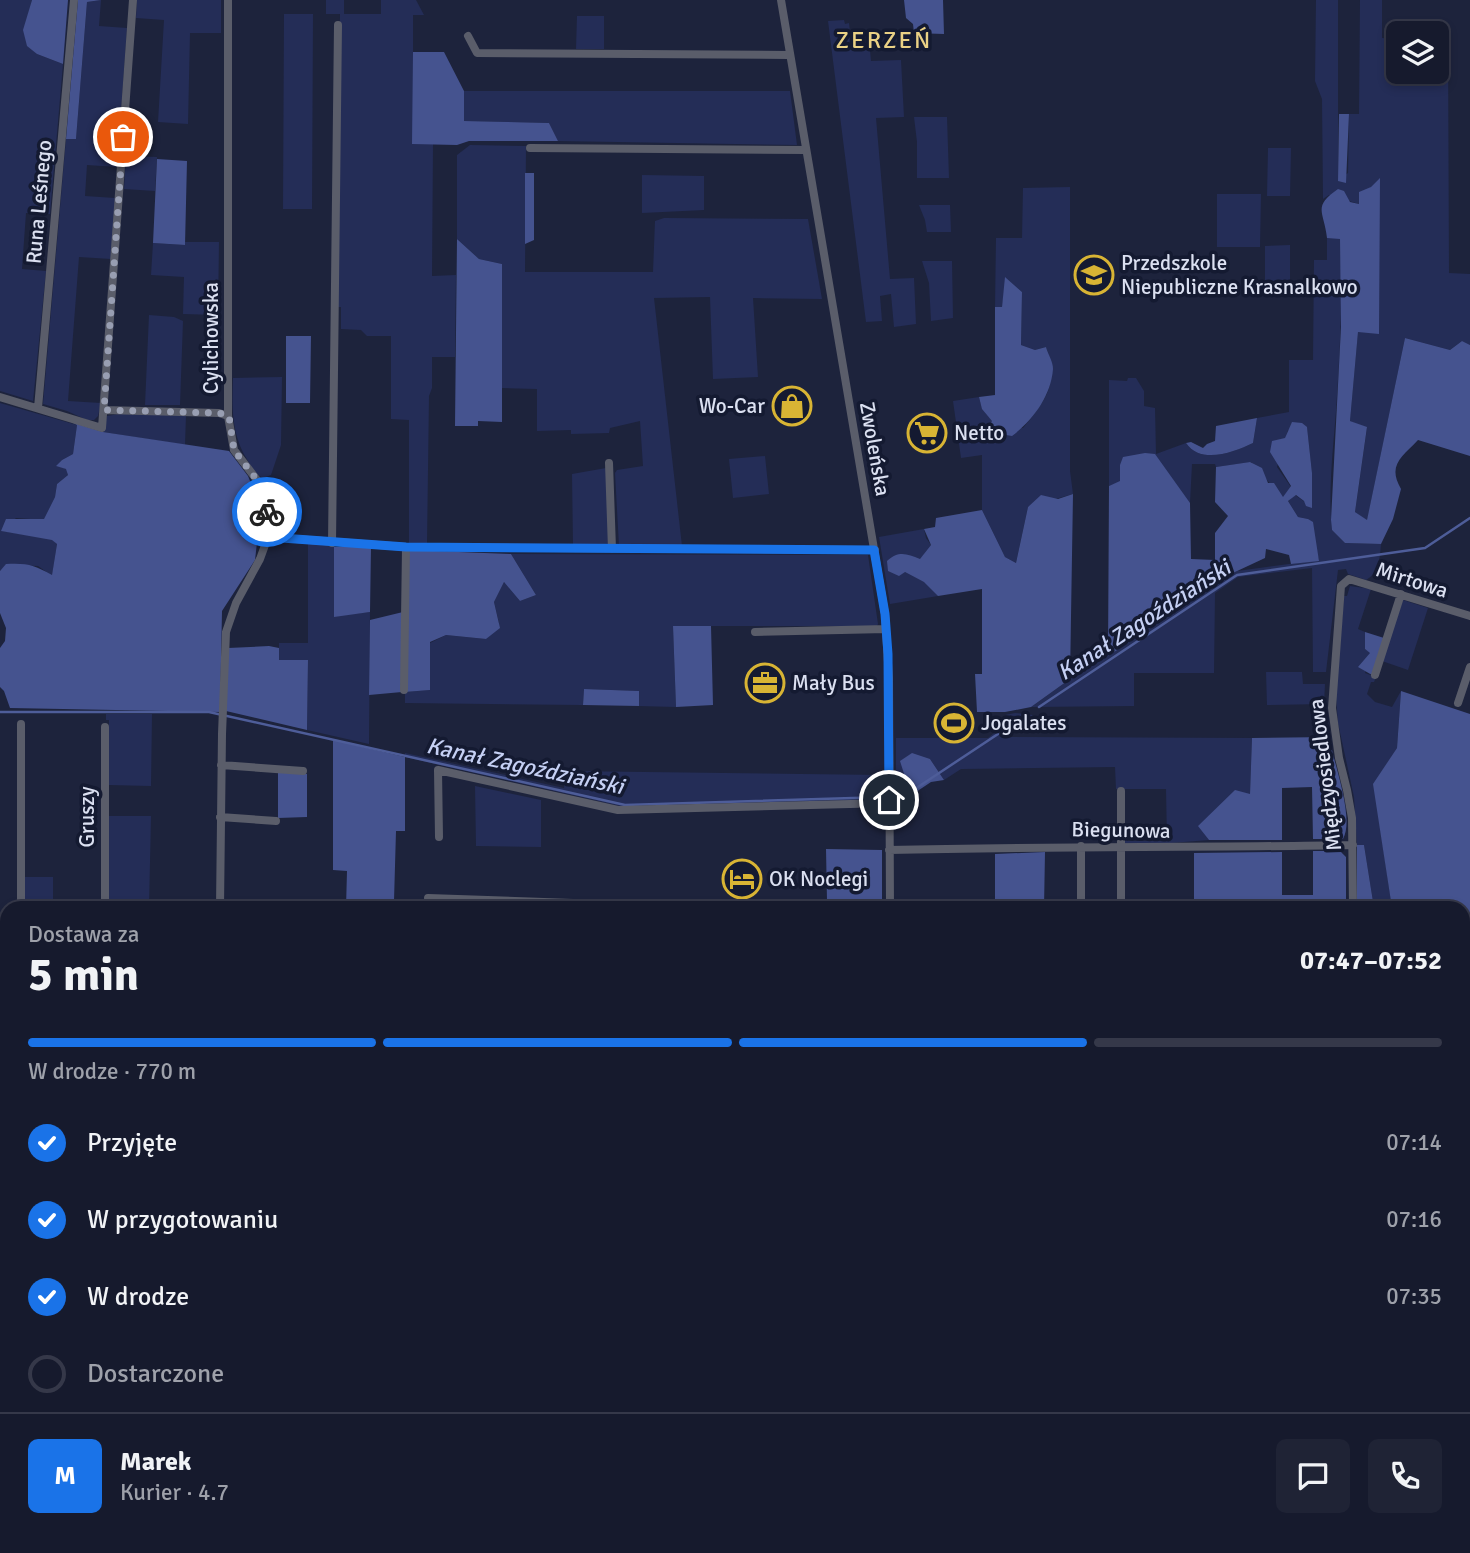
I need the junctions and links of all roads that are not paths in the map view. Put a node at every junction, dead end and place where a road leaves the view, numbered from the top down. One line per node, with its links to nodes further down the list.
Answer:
1 (74, 0): 11 (street, Runa Leśnego)
2 (133, 0): 12 (street)
3 (228, 0): 13 (street, Cylichowska)
4 (780, 0): 7 (street, Zwoleńska)
5 (338, 24): 16 (street)
6 (468, 36): 7 (street)
7 (789, 55): 9 (street, Zwoleńska)
8 (530, 148): 9 (street)
9 (806, 150): 19 (street, Zwoleńska)
10 (0, 397): 11 (street)
11 (38, 408): 12 (street)
12 (104, 410): 13 (street)
13 (229, 416): 15 (street, Cylichowska)
14 (609, 463): 18 (street)
15 (268, 537): 16 (street); 31 (street, Cylichowska)
16 (332, 542): 17 (street)
17 (406, 547): 18 (street); 27 (street)
18 (612, 549): 19 (street)
19 (874, 550): 23 (street, Zwoleńska)
20 (1343, 582): 21 (street, Mirtowa); 38 (street, Międzyosiedlowa)
21 (1401, 594): 22 (street, Mirtowa); 26 (street)
22 (1470, 616)
23 (886, 629): 24 (street); 34 (street, Zwoleńska)
24 (755, 632)
25 (1470, 667): 28 (street)
26 (1375, 675)
27 (404, 690)
28 (1458, 702)
29 (21, 724): 43 (street)
30 (105, 727): 44 (street, Gruszy)
31 (221, 765): 32 (street); 35 (street, Cylichowska)
32 (303, 771)
33 (1121, 791): 40 (street)
34 (889, 798): 37 (street); 41 (street, Zwoleńska)
35 (220, 817): 36 (street); 45 (street, Cylichowska)
36 (276, 821)
37 (439, 837)
38 (1353, 845): 40 (street, Biegunowa); 50 (street, Międzyosiedlowa)
39 (1082, 846): 40 (street, Biegunowa); 41 (street, Biegunowa); 48 (street)
40 (1120, 846): 49 (street)
41 (889, 850): 47 (street, Zwoleńska)
42 (428, 898): 46 (street)
43 (22, 901)
44 (104, 901)
45 (220, 901)
46 (515, 901)
47 (890, 901)
48 (1081, 901)
49 (1121, 901)
50 (1353, 901)

